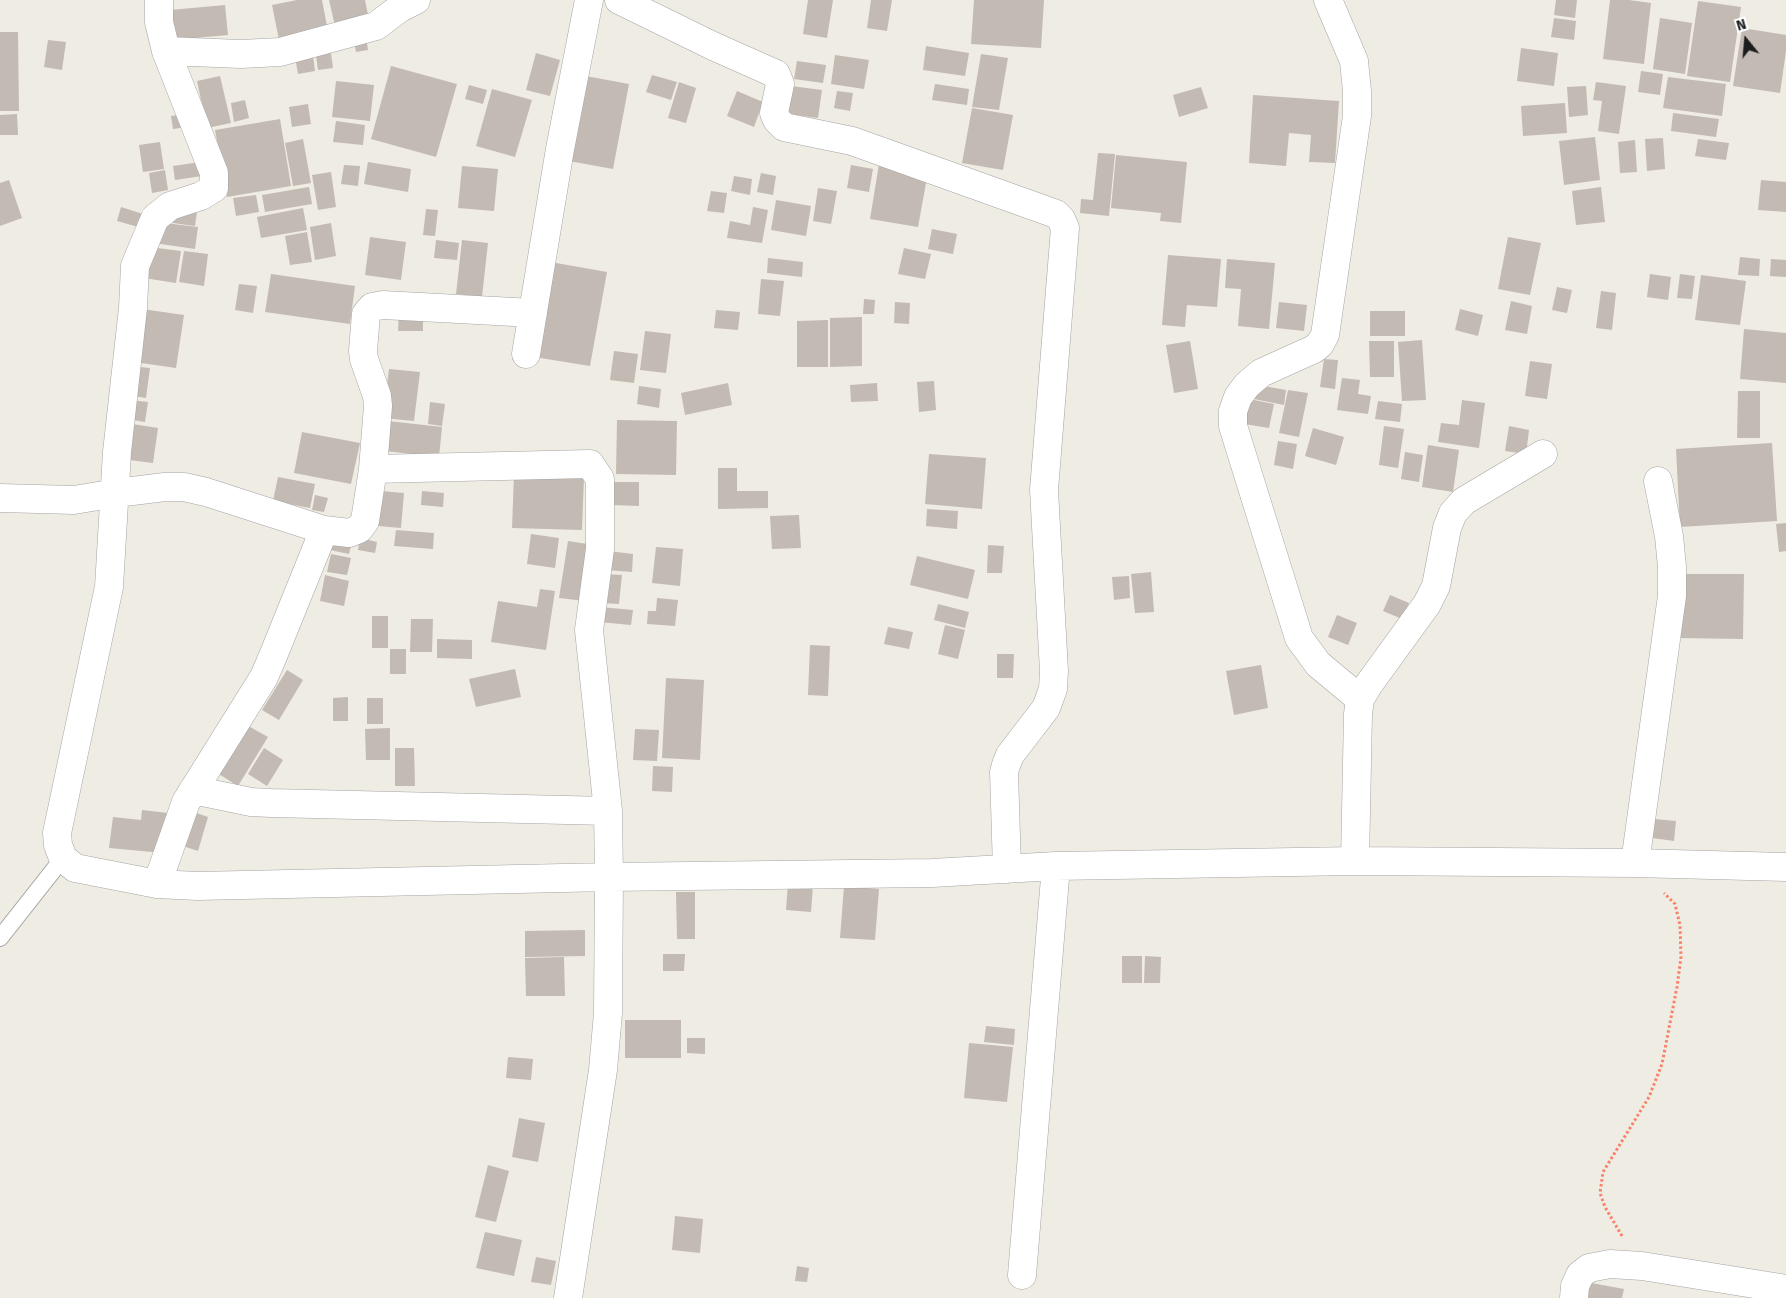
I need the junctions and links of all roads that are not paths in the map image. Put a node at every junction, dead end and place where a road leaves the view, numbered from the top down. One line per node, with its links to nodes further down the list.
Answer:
1 (159, 0): 6 (street)
2 (416, 0): 6 (street)
3 (589, 0): 7 (street)
4 (619, 0): 23 (street)
5 (1328, 0): 15 (street)
6 (166, 51): 12 (street)
7 (533, 313): 8 (street); 10 (street)
8 (526, 354)
9 (1543, 454): 15 (street)
10 (373, 469): 14 (street); 17 (street)
11 (1658, 481): 20 (street)
12 (116, 493): 13 (street); 14 (street); 18 (street)
13 (0, 498)
14 (324, 530): 16 (street)
15 (1360, 699): 19 (street)
16 (193, 790): 17 (street); 25 (street)
17 (608, 811): 24 (street)
18 (63, 858): 25 (street); 26 (lane)
19 (1355, 861): 20 (street); 21 (street)
20 (1635, 863): 22 (street)
21 (1056, 866): 23 (street); 27 (street)
22 (1786, 867)
23 (1007, 869): 24 (street)
24 (609, 877): 25 (street); 29 (street)
25 (157, 884)
26 (0, 938)
27 (1022, 1275)
28 (1786, 1289): 30 (street)
29 (568, 1298)
30 (1574, 1298)

